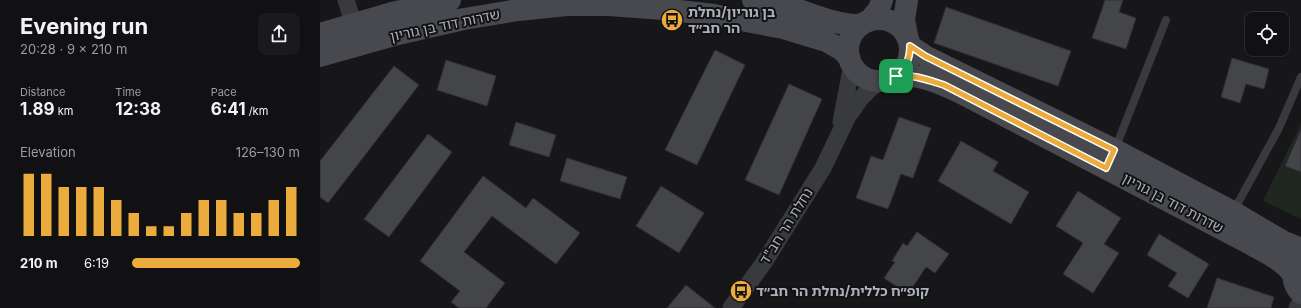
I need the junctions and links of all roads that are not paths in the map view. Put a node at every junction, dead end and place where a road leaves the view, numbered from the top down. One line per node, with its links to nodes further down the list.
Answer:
1 (346, 0): 8 (street)
2 (450, 0): 8 (street, שדרות דוד בן גוריון)
3 (754, 0): 7 (street)
4 (882, 0): 7 (street)
5 (907, 0): 10 (street)
6 (1166, 20): 17 (lane)
7 (865, 23): 10 (street); 13 (street)
8 (353, 24): 9 (street, שדרות דוד בן גוריון); 11 (street)
9 (320, 34)
10 (908, 41): 15 (street); 17 (street, שדרות דוד בן גוריון)
11 (361, 44): 12 (street, שדרות דוד בן גוריון); 13 (street, שדרות דוד בן גוריון)
12 (320, 56)
13 (851, 62): 15 (street); 16 (street)
14 (1301, 77): 18 (lane)
15 (891, 78): 16 (street); 17 (street, שדרות דוד בן גוריון)
16 (836, 141): 22 (street, נחלת הר חב"ד)
17 (1110, 159): 18 (street, שדרות דוד בן גוריון); 20 (street, שדרות דוד בן גוריון)
18 (1233, 212): 19 (street, שדרות דוד בן גוריון)
19 (1301, 249)
20 (1298, 275)
21 (1301, 301): 23 (street)
22 (730, 308)
23 (1297, 308)

